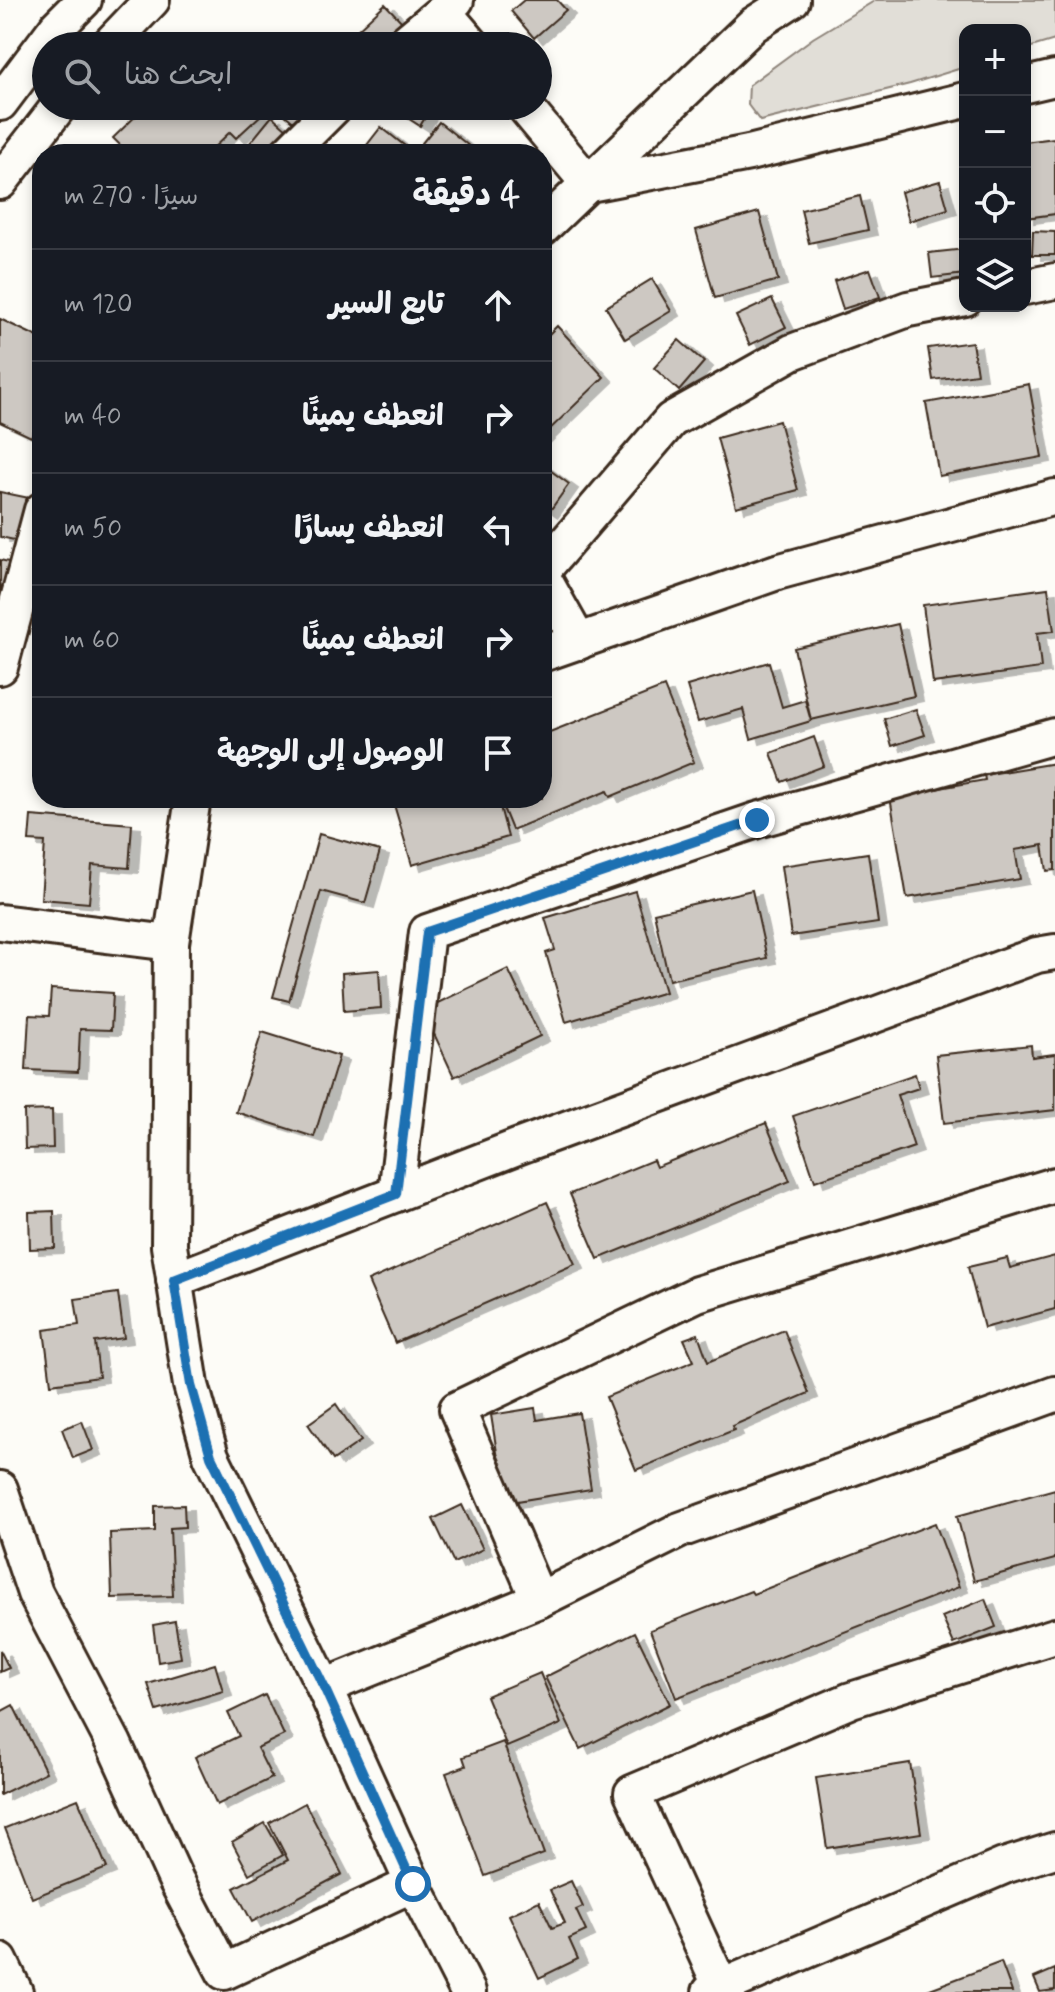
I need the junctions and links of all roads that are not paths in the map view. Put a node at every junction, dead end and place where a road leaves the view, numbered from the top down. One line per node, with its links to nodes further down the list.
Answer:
1 (84, 0): 5 (street)
2 (152, 0): 6 (street)
3 (792, 0): 19 (street)
4 (450, 5): 7 (street); 8 (street)
5 (53, 32)
6 (121, 32)
7 (418, 32)
8 (465, 32)
9 (32, 60): 13 (street)
10 (1055, 78): 11 (street)
11 (1031, 84)
12 (959, 101): 19 (street)
13 (0, 103)
14 (48, 120): 18 (street)
15 (321, 120): 17 (street)
16 (536, 120): 19 (street)
17 (297, 144)
18 (0, 182)
19 (589, 184): 20 (street)
20 (552, 219)
21 (1055, 281): 22 (street)
22 (1031, 286)
23 (959, 299): 26 (street)
24 (1055, 497): 28 (street)
25 (32, 547): 30 (street)
26 (552, 562)
27 (552, 592): 28 (street)
28 (579, 642): 29 (street)
29 (552, 651)
30 (0, 667)
31 (1055, 736): 37 (street)
32 (191, 808): 34 (street)
33 (0, 922): 34 (street)
34 (171, 943): 38 (street)
35 (1055, 952): 37 (street)
36 (1055, 1185): 41 (street)
37 (396, 1194): 38 (street)
38 (174, 1280): 43 (street)
39 (1055, 1394): 41 (street)
40 (0, 1489): 45 (street)
41 (539, 1600): 43 (street)
42 (1055, 1636): 47 (street)
43 (324, 1687): 45 (street)
44 (1055, 1850): 47 (street)
45 (413, 1884): 49 (street)
46 (0, 1961): 48 (street)
47 (716, 1990)
48 (15, 1992)
49 (468, 1992)

